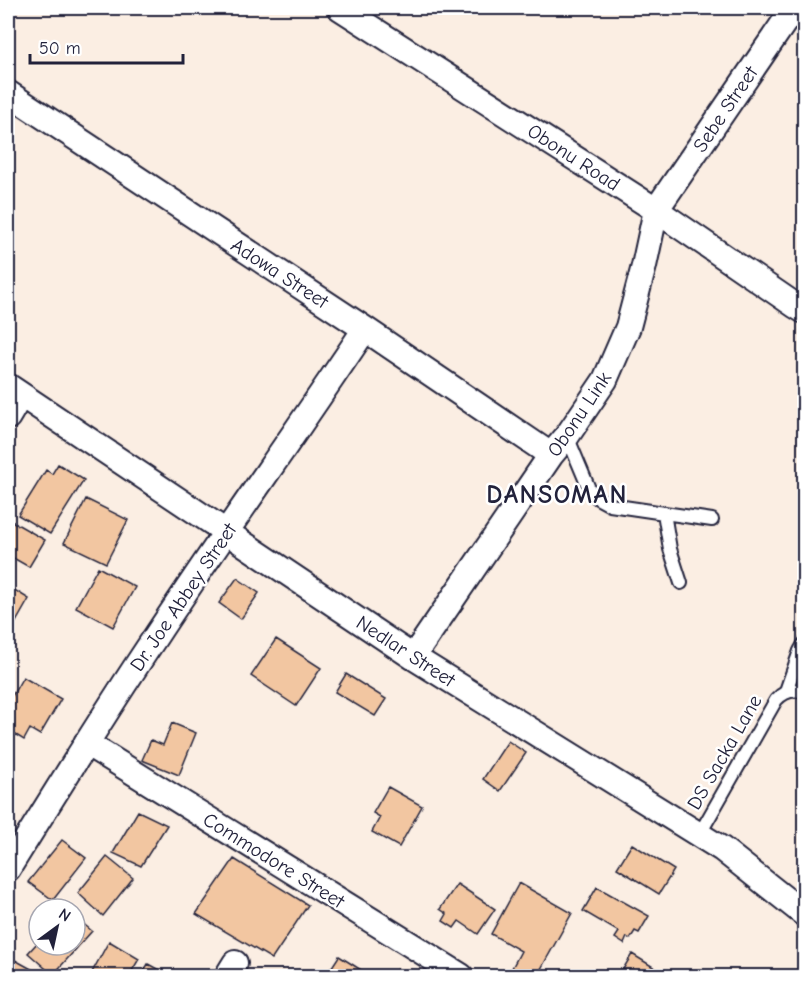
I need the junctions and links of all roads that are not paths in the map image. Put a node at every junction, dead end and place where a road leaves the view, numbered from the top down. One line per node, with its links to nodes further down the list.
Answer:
1 (340, 8): 5 (street, Obonu Road)
2 (795, 8): 3 (street); 5 (street, Sebe Street)
3 (804, 13)
4 (8, 93): 7 (street, Adowa Street)
5 (656, 210): 6 (street, Obonu Road); 10 (street, Obonu Link)
6 (804, 311)
7 (365, 329): 11 (street, Adowa Street); 14 (street, Dr. Joe Abbey Street)
8 (14, 391): 9 (street); 14 (street, Nedlar Street)
9 (8, 417)
10 (567, 436): 11 (street, Obonu Link); 12 (lane)
11 (551, 455): 17 (street, Obonu Link)
12 (664, 513): 13 (lane); 15 (lane)
13 (712, 520)
14 (227, 532): 17 (street, Nedlar Street); 20 (street, Dr. Joe Abbey Street)
15 (681, 583)
16 (804, 644): 18 (lane, DS Sacka Lane)
17 (413, 657): 21 (street, Nedlar Street)
18 (786, 692): 19 (lane, DS Sacka Lane); 21 (lane, DS Sacka Lane)
19 (804, 692)
20 (86, 743): 22 (street, Dr. Joe Abbey Street); 24 (street, Commodore Street)
21 (699, 835): 23 (street, Nedlar Street)
22 (8, 869)
23 (804, 914)
24 (461, 976)

